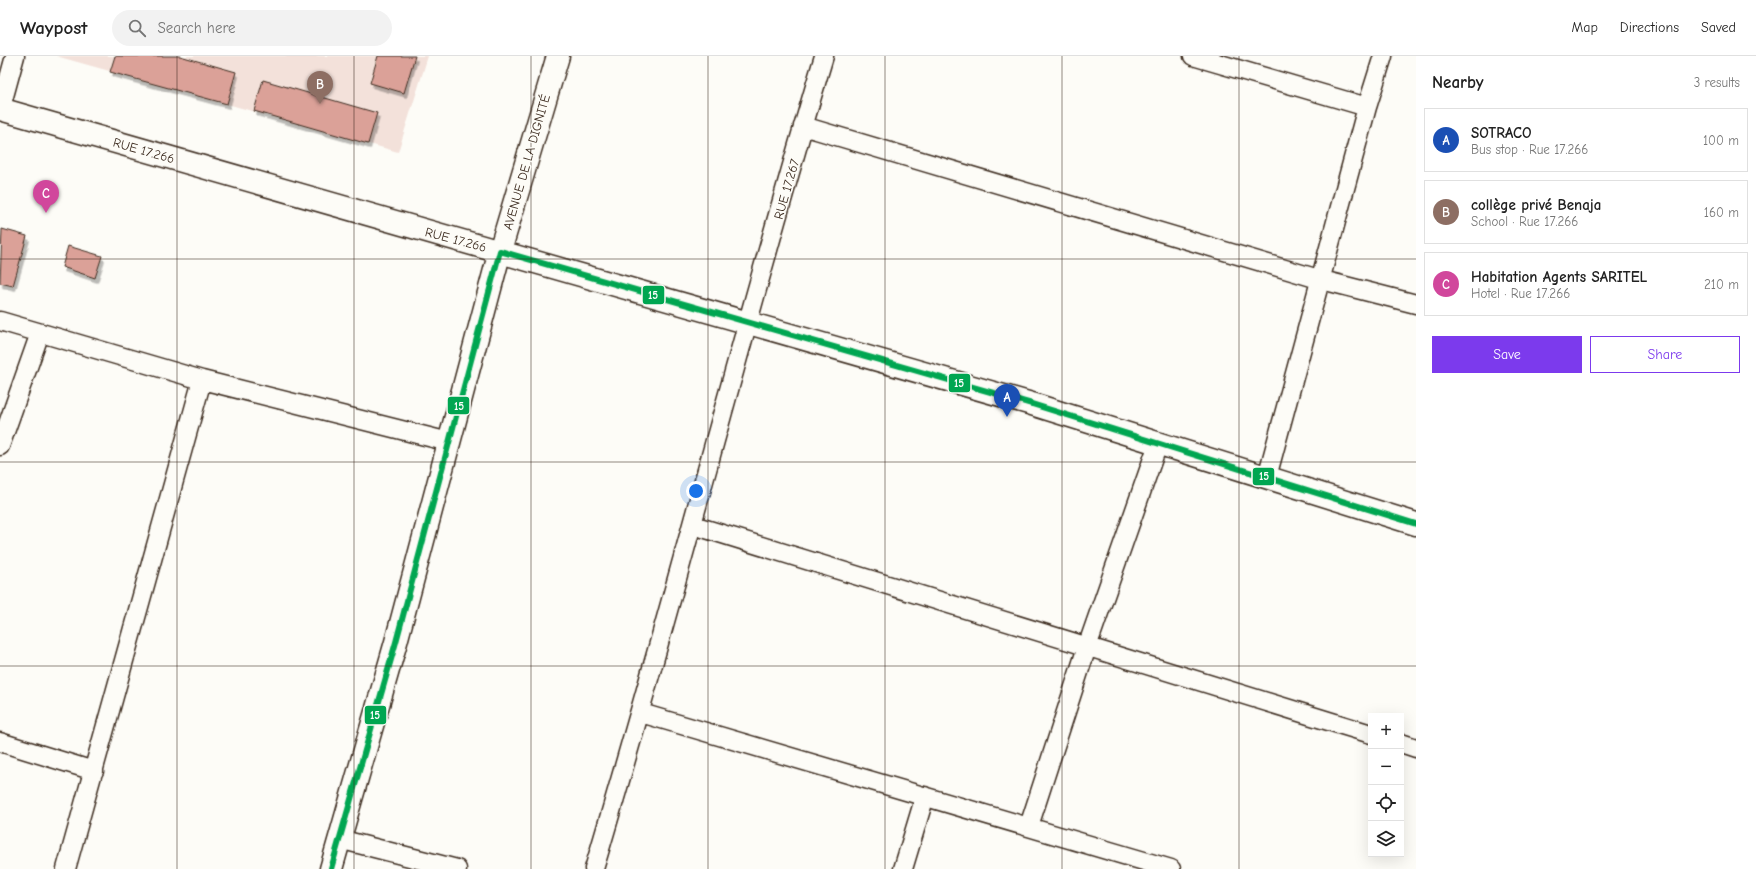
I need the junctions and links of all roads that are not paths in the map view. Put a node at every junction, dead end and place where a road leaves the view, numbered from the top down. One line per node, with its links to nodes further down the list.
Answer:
1 (15, 56): 7 (street)
2 (558, 56): 9 (main road, AVENUE DE LA DIGNITÉ)
3 (824, 56): 8 (street, RUE 17.267)
4 (1194, 56): 6 (street)
5 (1383, 56): 6 (street)
6 (1367, 107): 10 (street)
7 (0, 109): 9 (main road, RUE 17.266)
8 (803, 126): 10 (street); 13 (street, RUE 17.267)
9 (500, 251): 13 (main road, RUE 17.266); 16 (main road, AVENUE DE LA DIGNITÉ)
10 (1322, 280): 11 (street); 19 (street)
11 (1416, 304)
12 (0, 321): 14 (street)
13 (748, 322): 17 (main road, RUE 17.266); 21 (street, RUE 17.267)
14 (40, 333): 15 (street); 18 (street)
15 (202, 380): 16 (street); 28 (street)
16 (449, 442): 31 (main road, AVENUE DE LA DIGNITÉ)
17 (1158, 444): 19 (main road, RUE 17.266); 22 (street)
18 (0, 446)
19 (1267, 477): 20 (main road, RUE 17.266)
20 (1416, 524)
21 (693, 525): 22 (street); 23 (street, RUE 17.267)
22 (1087, 647): 24 (street); 30 (street)
23 (641, 713): 29 (street); 36 (street, RUE 17.267)
24 (1368, 733)
25 (0, 742): 28 (street)
26 (1404, 745): 27 (street)
27 (1416, 748)
28 (94, 770): 33 (street)
29 (925, 796): 30 (street); 37 (street)
30 (1030, 826): 32 (street)
31 (339, 839): 34 (main road, AVENUE DE LA DIGNITÉ); 35 (street)
32 (1162, 868)
33 (66, 869)
34 (330, 869)
35 (457, 869)
36 (594, 869)
37 (903, 869)

